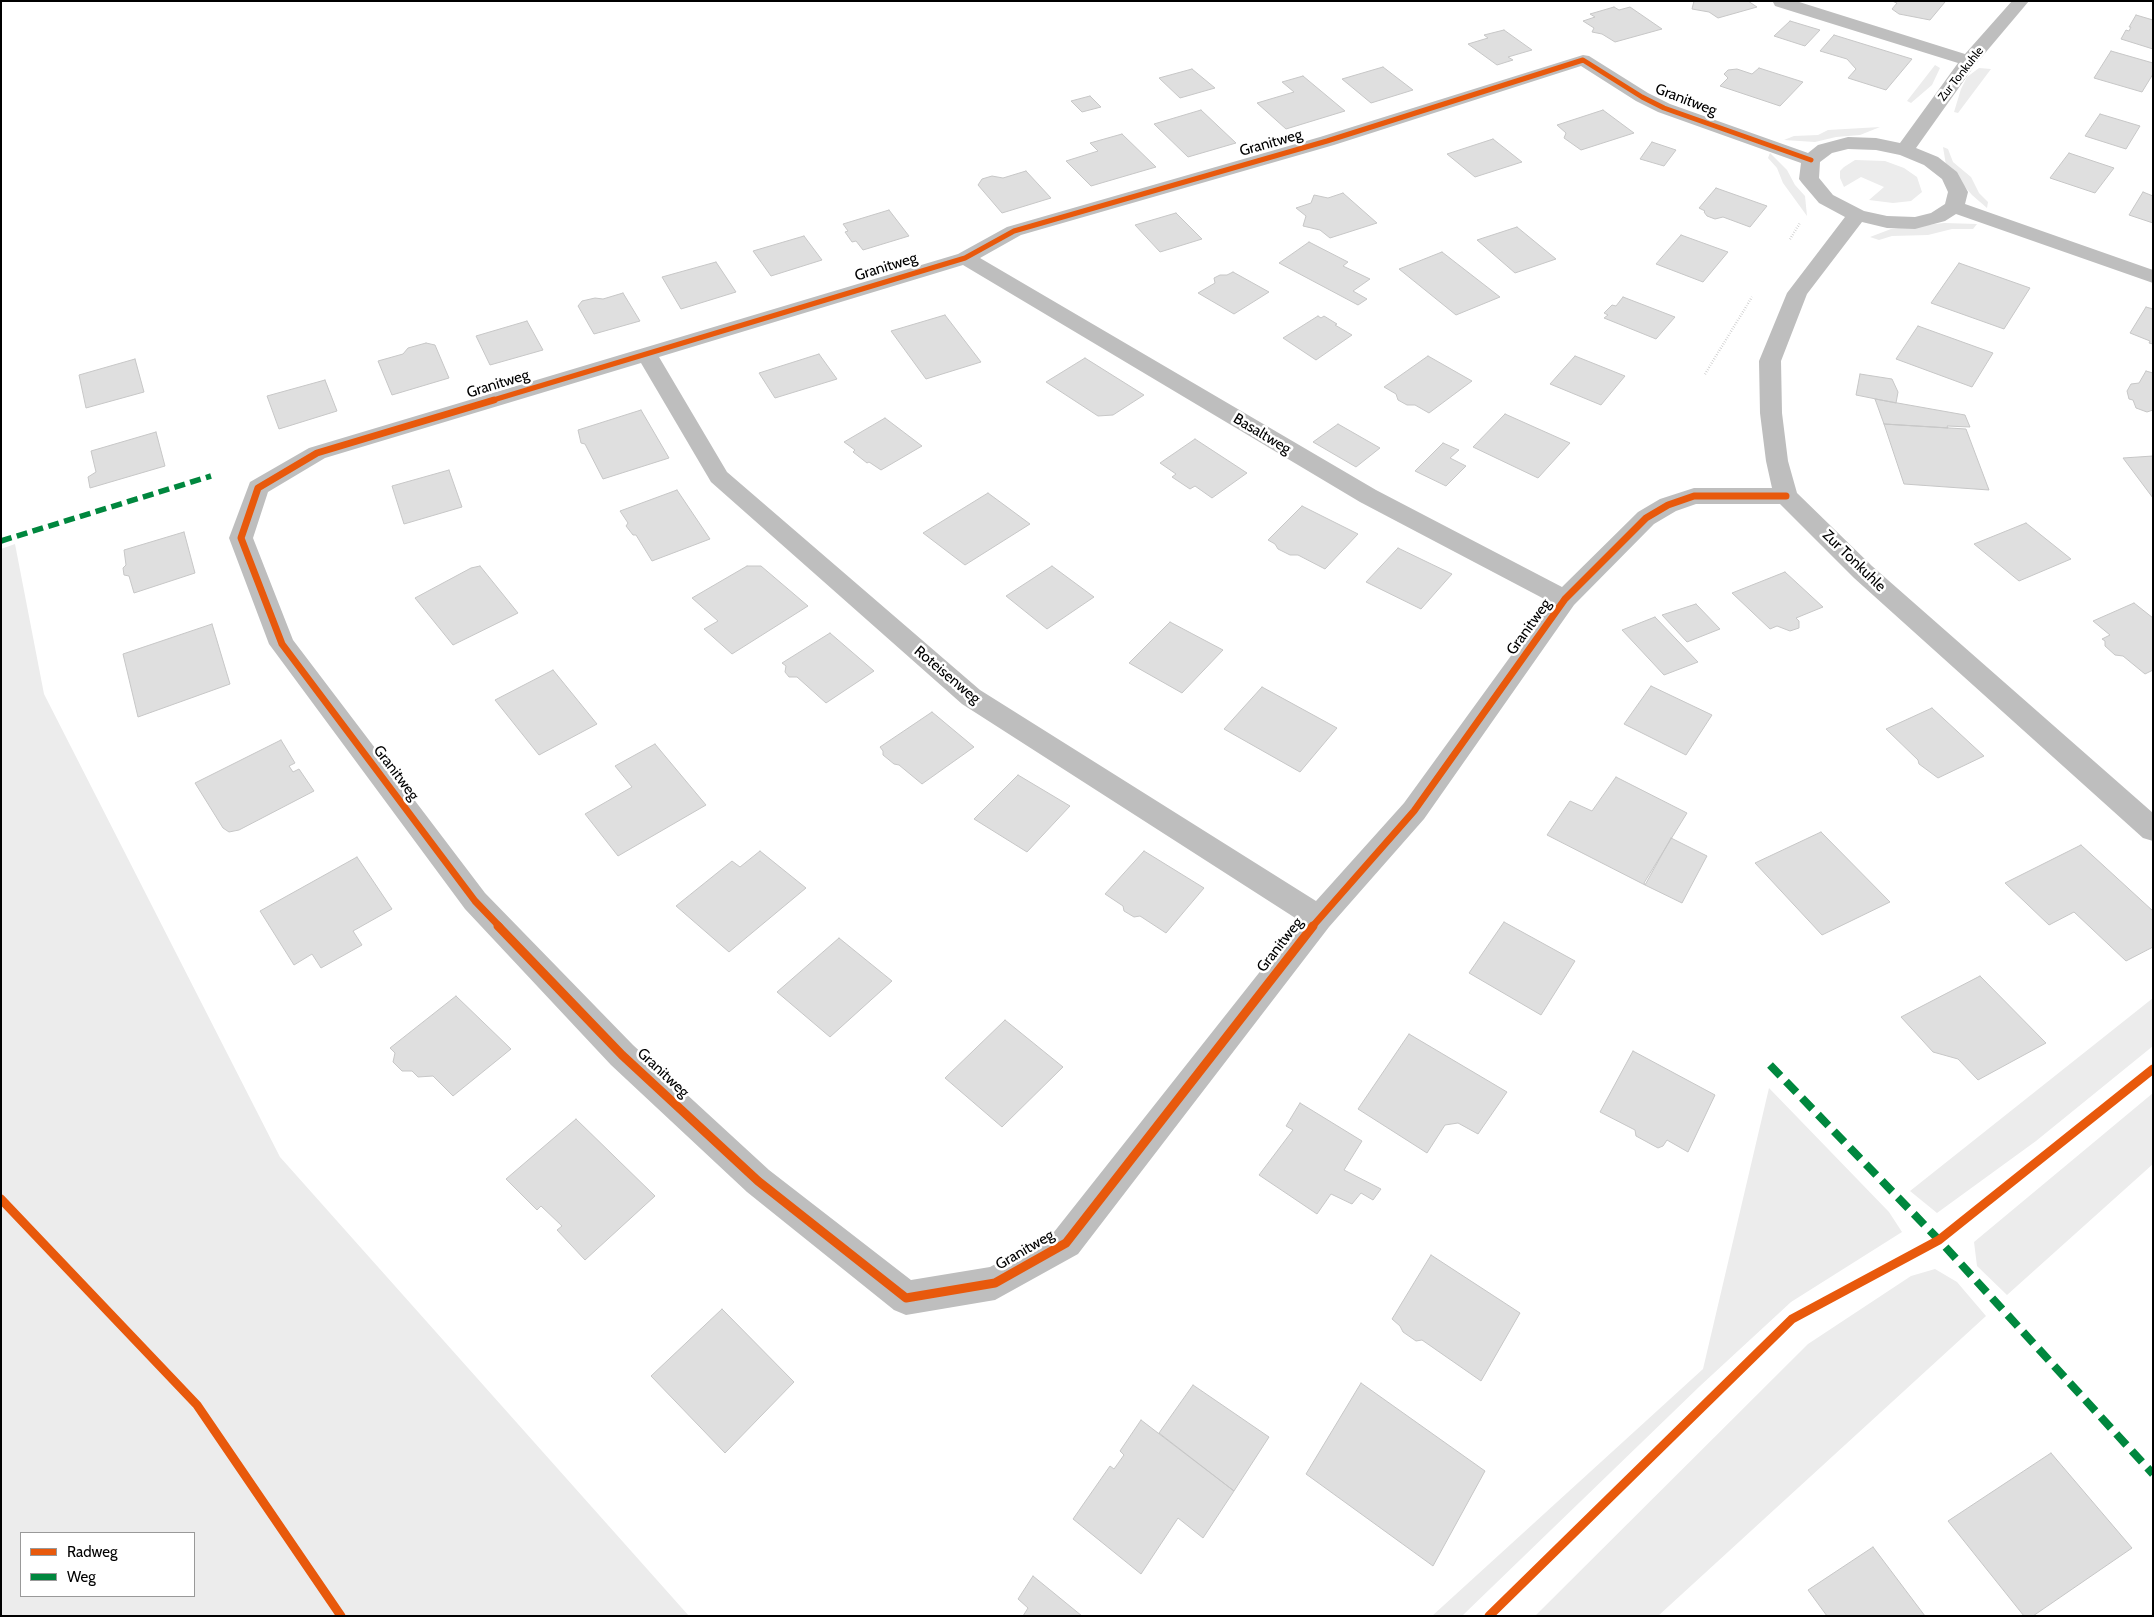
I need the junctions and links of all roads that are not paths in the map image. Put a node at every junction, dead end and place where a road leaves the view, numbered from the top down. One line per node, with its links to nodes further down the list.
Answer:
1 (2021, 1): 3 (street, Zur Tonkuhle)
2 (1781, 2): 3 (street)
3 (1969, 62): 4 (street, Zur Tonkuhle)
4 (1905, 150): 5 (street); 6 (street)
5 (1811, 160): 7 (street); 8 (street, Granitweg)
6 (1954, 207): 7 (street); 9 (street)
7 (1858, 215): 11 (street)
8 (965, 258): 10 (street, Granitweg); 12 (street, Basaltweg)
9 (2153, 277)
10 (646, 353): 14 (street, Roteisenweg); 14 (street, Granitweg)
11 (1786, 496): 12 (street, Granitweg); 13 (street, Zur Tonkuhle)
12 (1565, 599): 14 (street, Granitweg)
13 (2153, 830)
14 (1319, 918)

